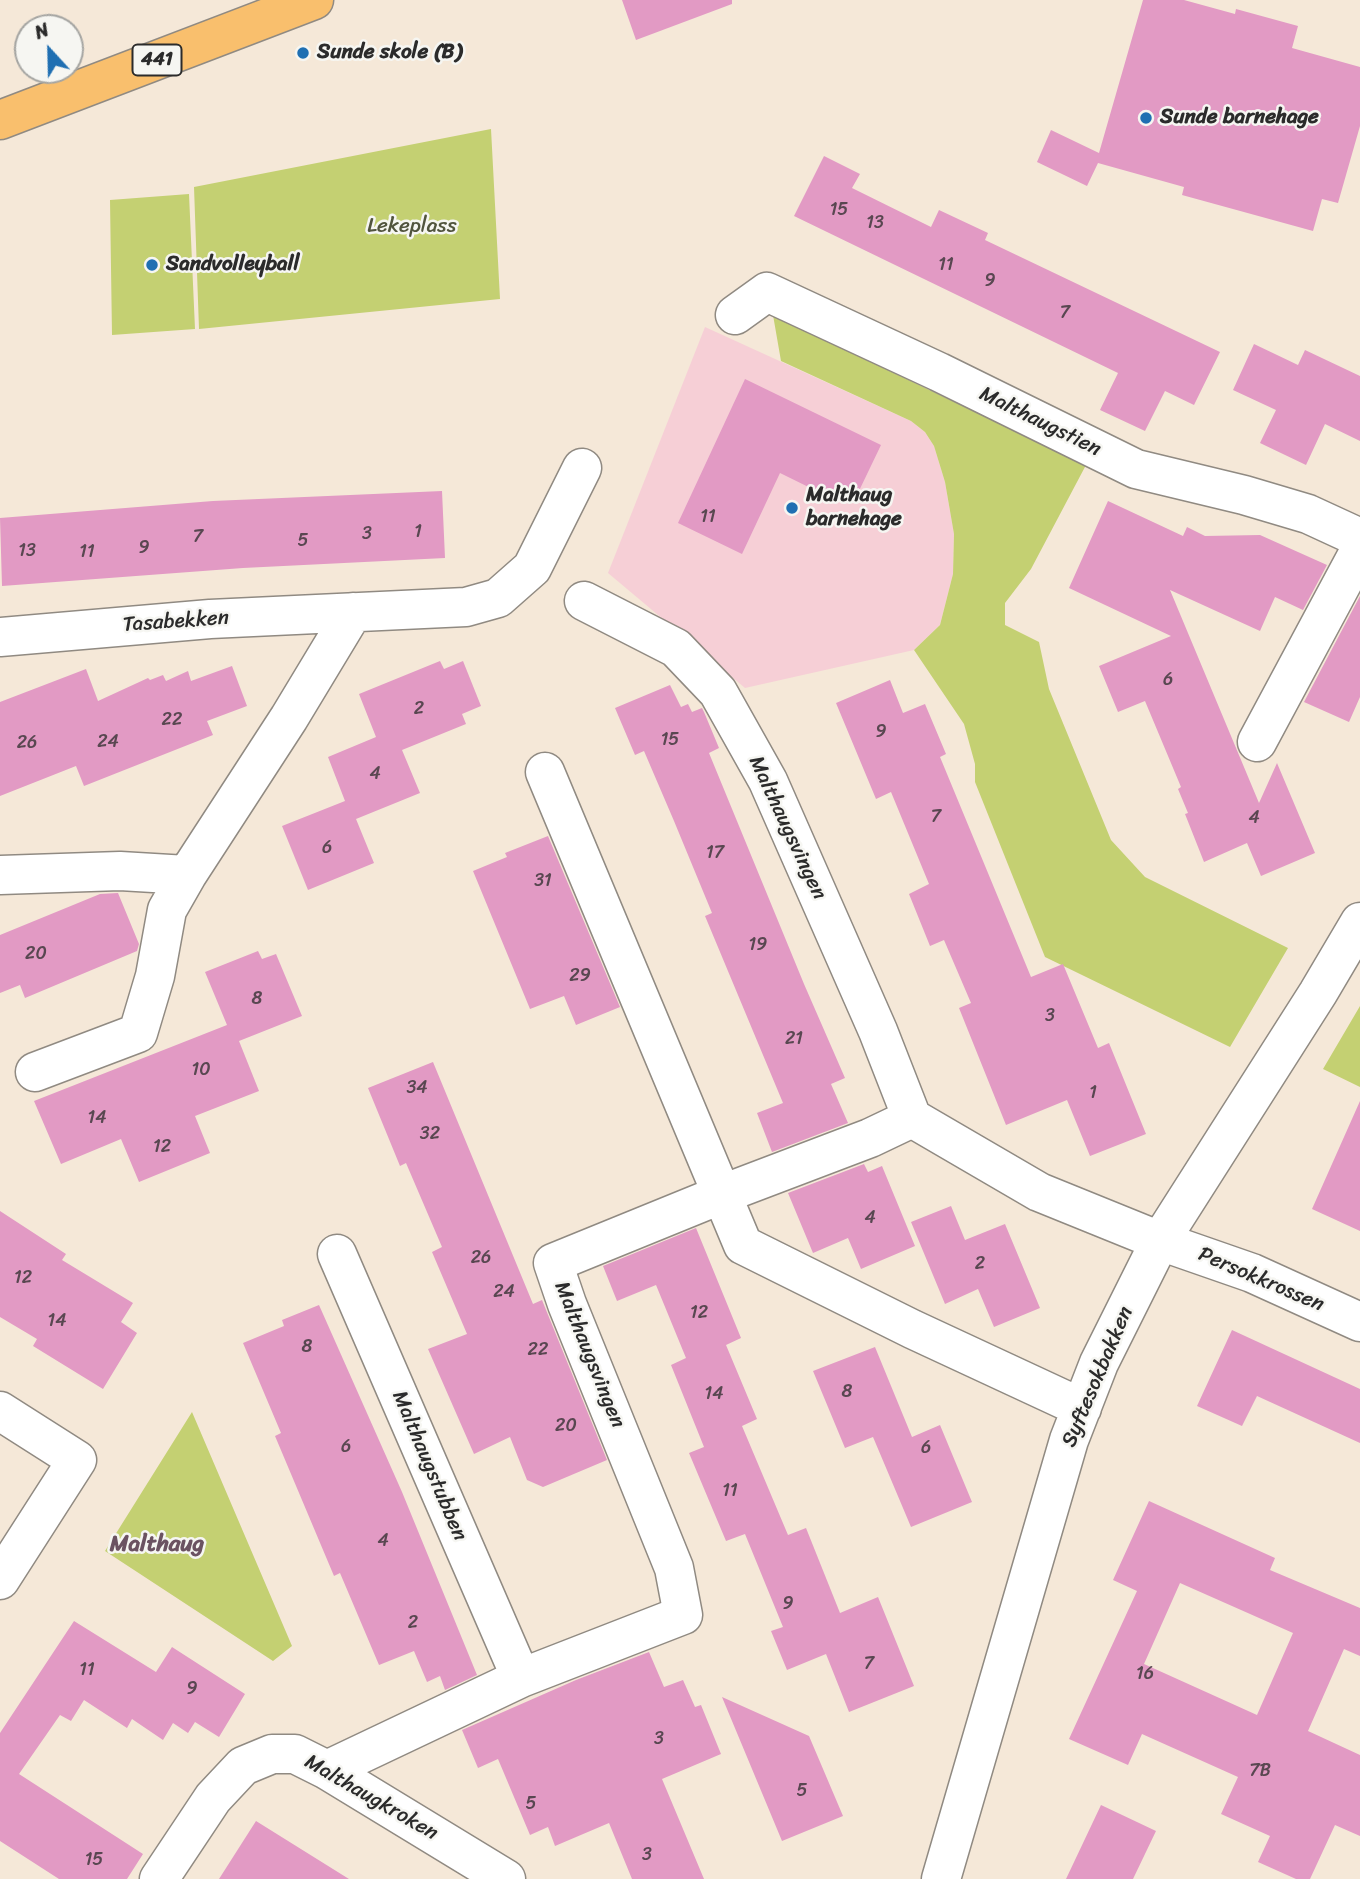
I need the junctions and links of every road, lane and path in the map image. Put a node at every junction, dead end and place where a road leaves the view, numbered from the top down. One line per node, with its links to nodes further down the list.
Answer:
1 (314, 0): 2 (main road, 441)
2 (0, 120)
3 (735, 316): 5 (street, Malthaugstien)
4 (582, 467): 8 (street, Tasabekken)
5 (1360, 538)
6 (1360, 550): 10 (street)
7 (584, 601): 16 (street, Malthaugsvingen)
8 (353, 612): 9 (street, Tasabekken); 13 (street)
9 (0, 637)
10 (1257, 742)
11 (545, 772): 17 (street)
12 (0, 875): 13 (street)
13 (187, 875): 15 (street)
14 (1360, 922): 18 (street, Syftesokbakken)
15 (35, 1072)
16 (912, 1118): 17 (street, Malthaugsvingen); 18 (street)
17 (720, 1195): 21 (street); 24 (street, Malthaugsvingen)
18 (1160, 1241): 20 (street, Persokkrossen); 21 (street, Syftesokbakken)
19 (337, 1254): 24 (street, Malthaugstubben)
20 (1360, 1322)
21 (1082, 1408): 28 (street, Syftesokbakken)
22 (0, 1411): 23 (street)
23 (0, 1580)
24 (521, 1678): 25 (street)
25 (327, 1770): 26 (street, Malthaugkroken); 27 (street, Malthaugkroken)
26 (159, 1879)
27 (506, 1879)
28 (941, 1879)

